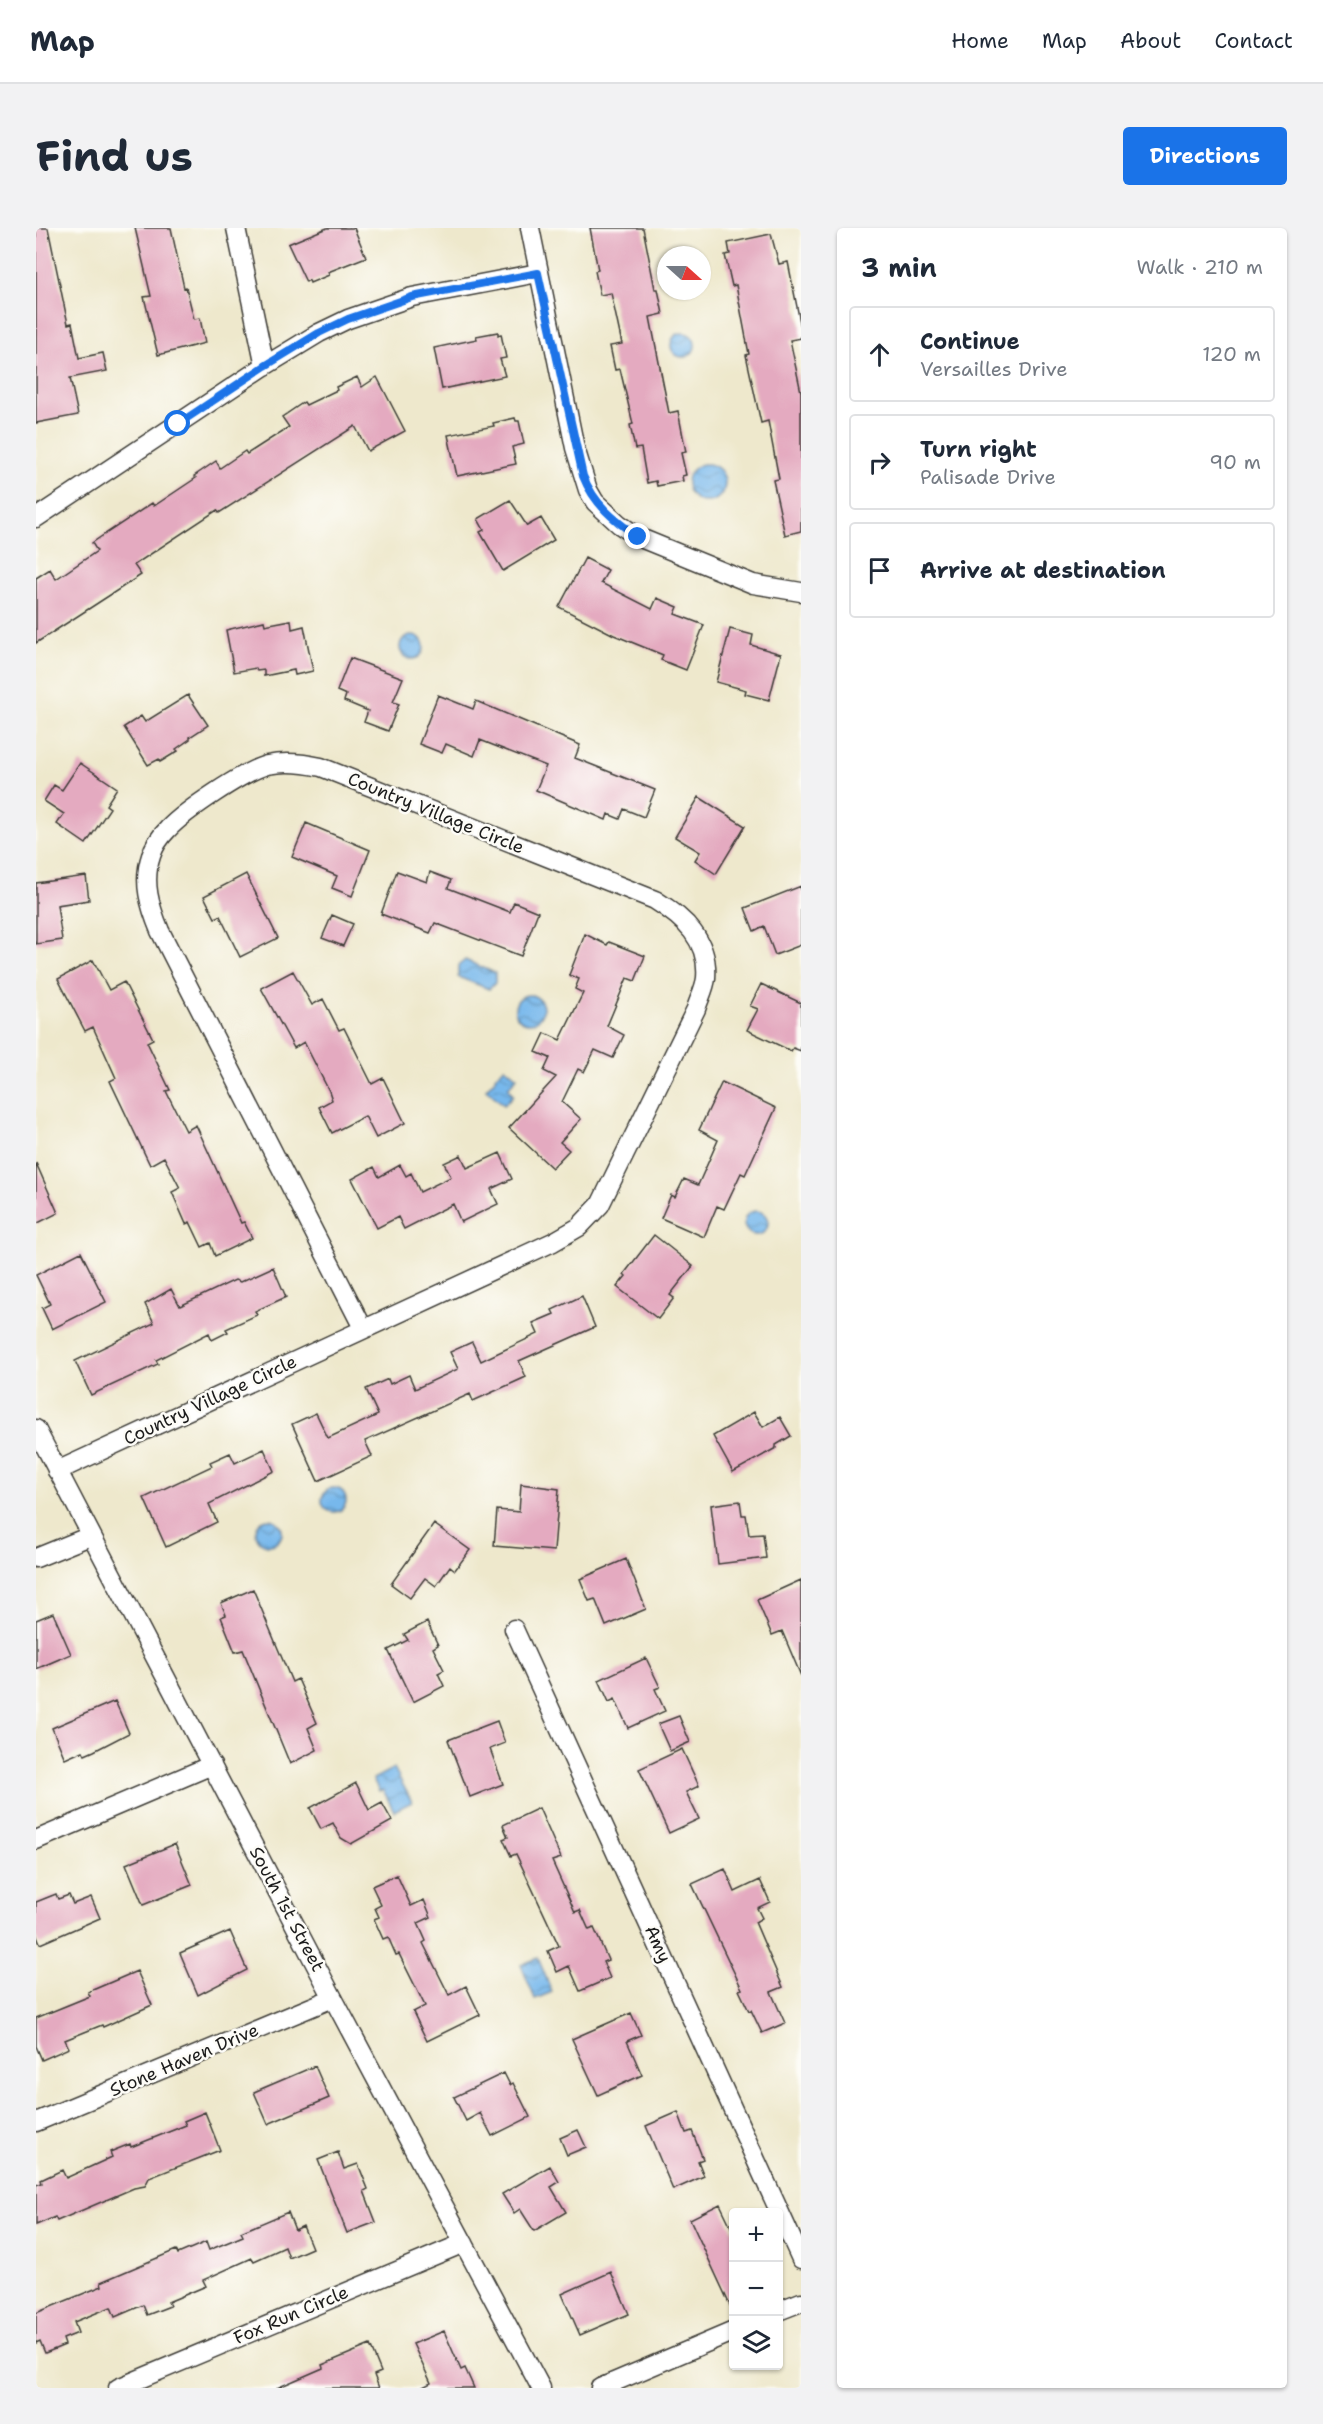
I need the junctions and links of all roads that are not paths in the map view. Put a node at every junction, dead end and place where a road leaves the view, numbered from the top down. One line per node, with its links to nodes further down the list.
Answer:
1 (236, 228): 4 (street)
2 (530, 228): 3 (street)
3 (538, 273): 4 (street); 6 (street)
4 (265, 366): 5 (street)
5 (36, 518)
6 (801, 592)
7 (363, 1328): 7 (street, Country Village Circle); 9 (street, Country Village Circle)
8 (36, 1429): 9 (street, South 1st Street)
9 (57, 1471): 10 (street, South 1st Street)
10 (90, 1536): 11 (street); 13 (street, South 1st Street)
11 (36, 1558)
12 (514, 1629): 18 (street, Amy)
13 (212, 1766): 14 (street); 15 (street, South 1st Street)
14 (36, 1840)
15 (333, 1998): 16 (street, Stone Haven Drive); 17 (street, South 1st Street)
16 (36, 2122)
17 (464, 2243): 22 (street, Fox Run Circle); 23 (street, South 1st Street)
18 (801, 2259)
19 (801, 2302): 20 (street)
20 (783, 2309)
21 (729, 2333): 24 (street)
22 (118, 2388)
23 (541, 2388)
24 (600, 2388)

